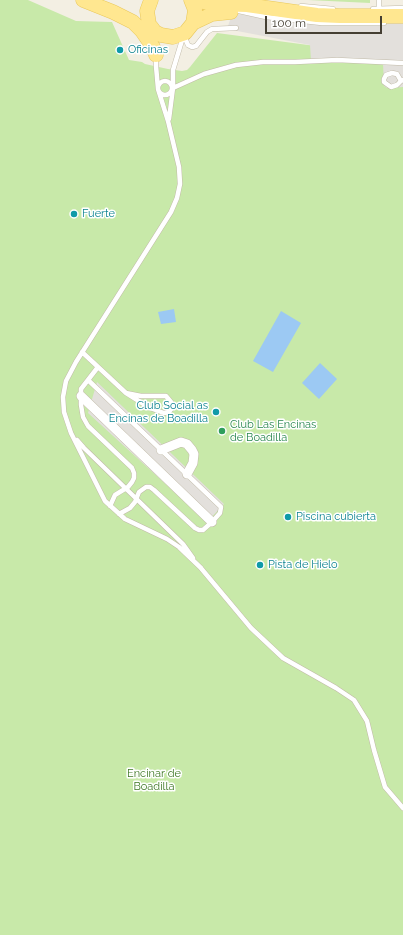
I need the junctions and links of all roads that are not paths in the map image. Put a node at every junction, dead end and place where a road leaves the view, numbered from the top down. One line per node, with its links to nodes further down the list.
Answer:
1 (83, 0): 15 (main road)
2 (99, 0): 15 (main road)
3 (151, 0): 15 (main road)
4 (199, 0): 7 (main road); 14 (main road)
5 (379, 0): 11 (lane)
6 (403, 8): 11 (lane)
7 (293, 9): 9 (lane); 10 (main road); 11 (main road)
8 (364, 9): 11 (lane)
9 (342, 10)
10 (239, 11): 11 (lane); 14 (main road)
11 (381, 16): 12 (main road)
12 (403, 16)
13 (236, 28): 14 (lane)
14 (187, 31): 15 (main road); 17 (lane)
15 (155, 39): 18 (lane)
16 (403, 62): 17 (lane)
17 (173, 88): 18 (lane); 18 (lane); 19 (lane)
18 (158, 89): 19 (lane)
19 (168, 121): 20 (lane)
20 (82, 352): 21 (lane); 25 (lane)
21 (98, 367): 22 (lane); 23 (lane)
22 (88, 380): 24 (lane); 26 (lane)
23 (126, 393): 23 (lane)
24 (81, 396): 28 (lane); 32 (street)
25 (71, 433): 28 (lane); 30 (lane)
26 (161, 450): 27 (lane); 27 (street)
27 (187, 474): 32 (lane)
28 (126, 488): 29 (lane); 30 (lane)
29 (136, 498): 31 (lane); 32 (lane); 33 (lane)
30 (110, 506): 31 (lane)
31 (119, 514): 33 (lane)
32 (212, 522)
33 (201, 568): 34 (lane)
34 (403, 808)

